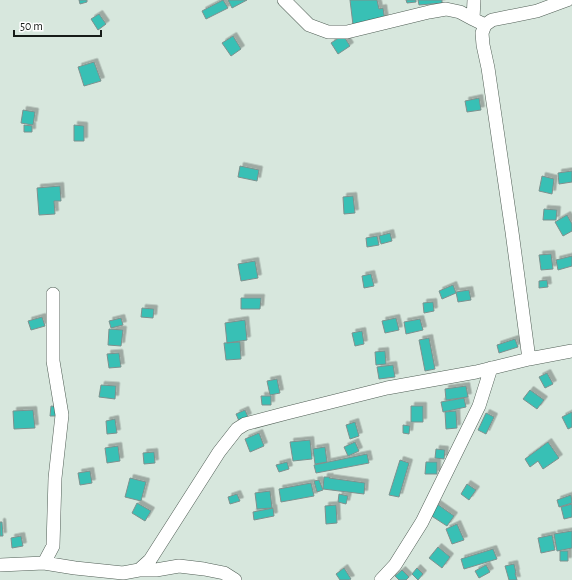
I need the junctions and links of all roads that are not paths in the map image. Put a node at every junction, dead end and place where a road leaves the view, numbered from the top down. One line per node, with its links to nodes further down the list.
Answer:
1 (284, 0): 4 (street)
2 (474, 0): 4 (street)
3 (567, 0): 4 (street)
4 (479, 22): 7 (street)
5 (53, 294): 9 (street)
6 (572, 351): 7 (street)
7 (529, 359): 8 (street)
8 (491, 368): 11 (street); 13 (street)
9 (44, 564): 10 (street); 11 (street)
10 (0, 565)
11 (139, 570): 12 (street)
12 (235, 580)
13 (381, 580)

